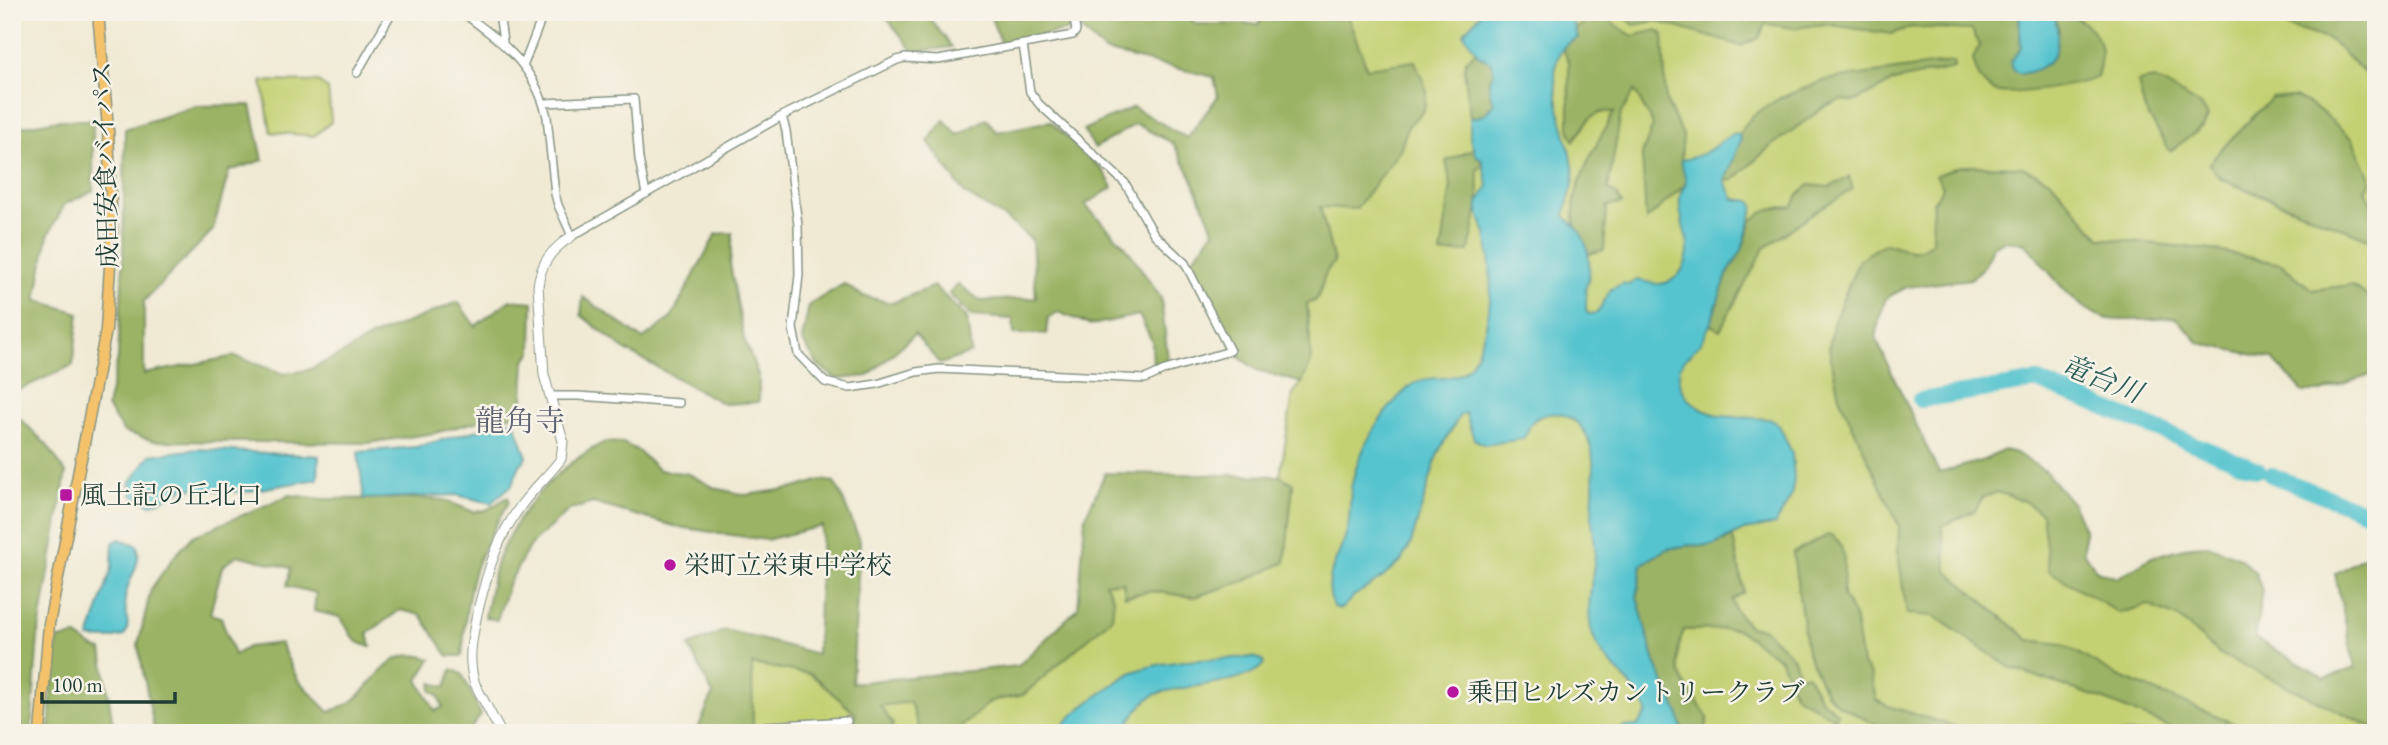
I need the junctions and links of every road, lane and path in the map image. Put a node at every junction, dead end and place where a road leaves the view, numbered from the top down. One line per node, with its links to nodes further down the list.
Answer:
1 (18, 12): 8 (street)
2 (98, 12): 20 (main road, 成田安食バイパス)
3 (392, 12): 12 (street)
4 (462, 12): 9 (street)
5 (499, 12): 9 (street)
6 (544, 12): 11 (street)
7 (1073, 12): 10 (street)
8 (12, 24)
9 (503, 42): 11 (street)
10 (1023, 45): 14 (street); 14 (street)
11 (524, 64): 13 (street)
12 (357, 73)
13 (544, 103): 15 (street); 16 (street)
14 (782, 116): 15 (street)
15 (646, 194): 16 (street)
16 (572, 236): 17 (street)
17 (550, 396): 18 (street); 21 (street)
18 (679, 403)
19 (847, 720): 22 (street)
20 (40, 733)
21 (500, 733)
22 (760, 733)

